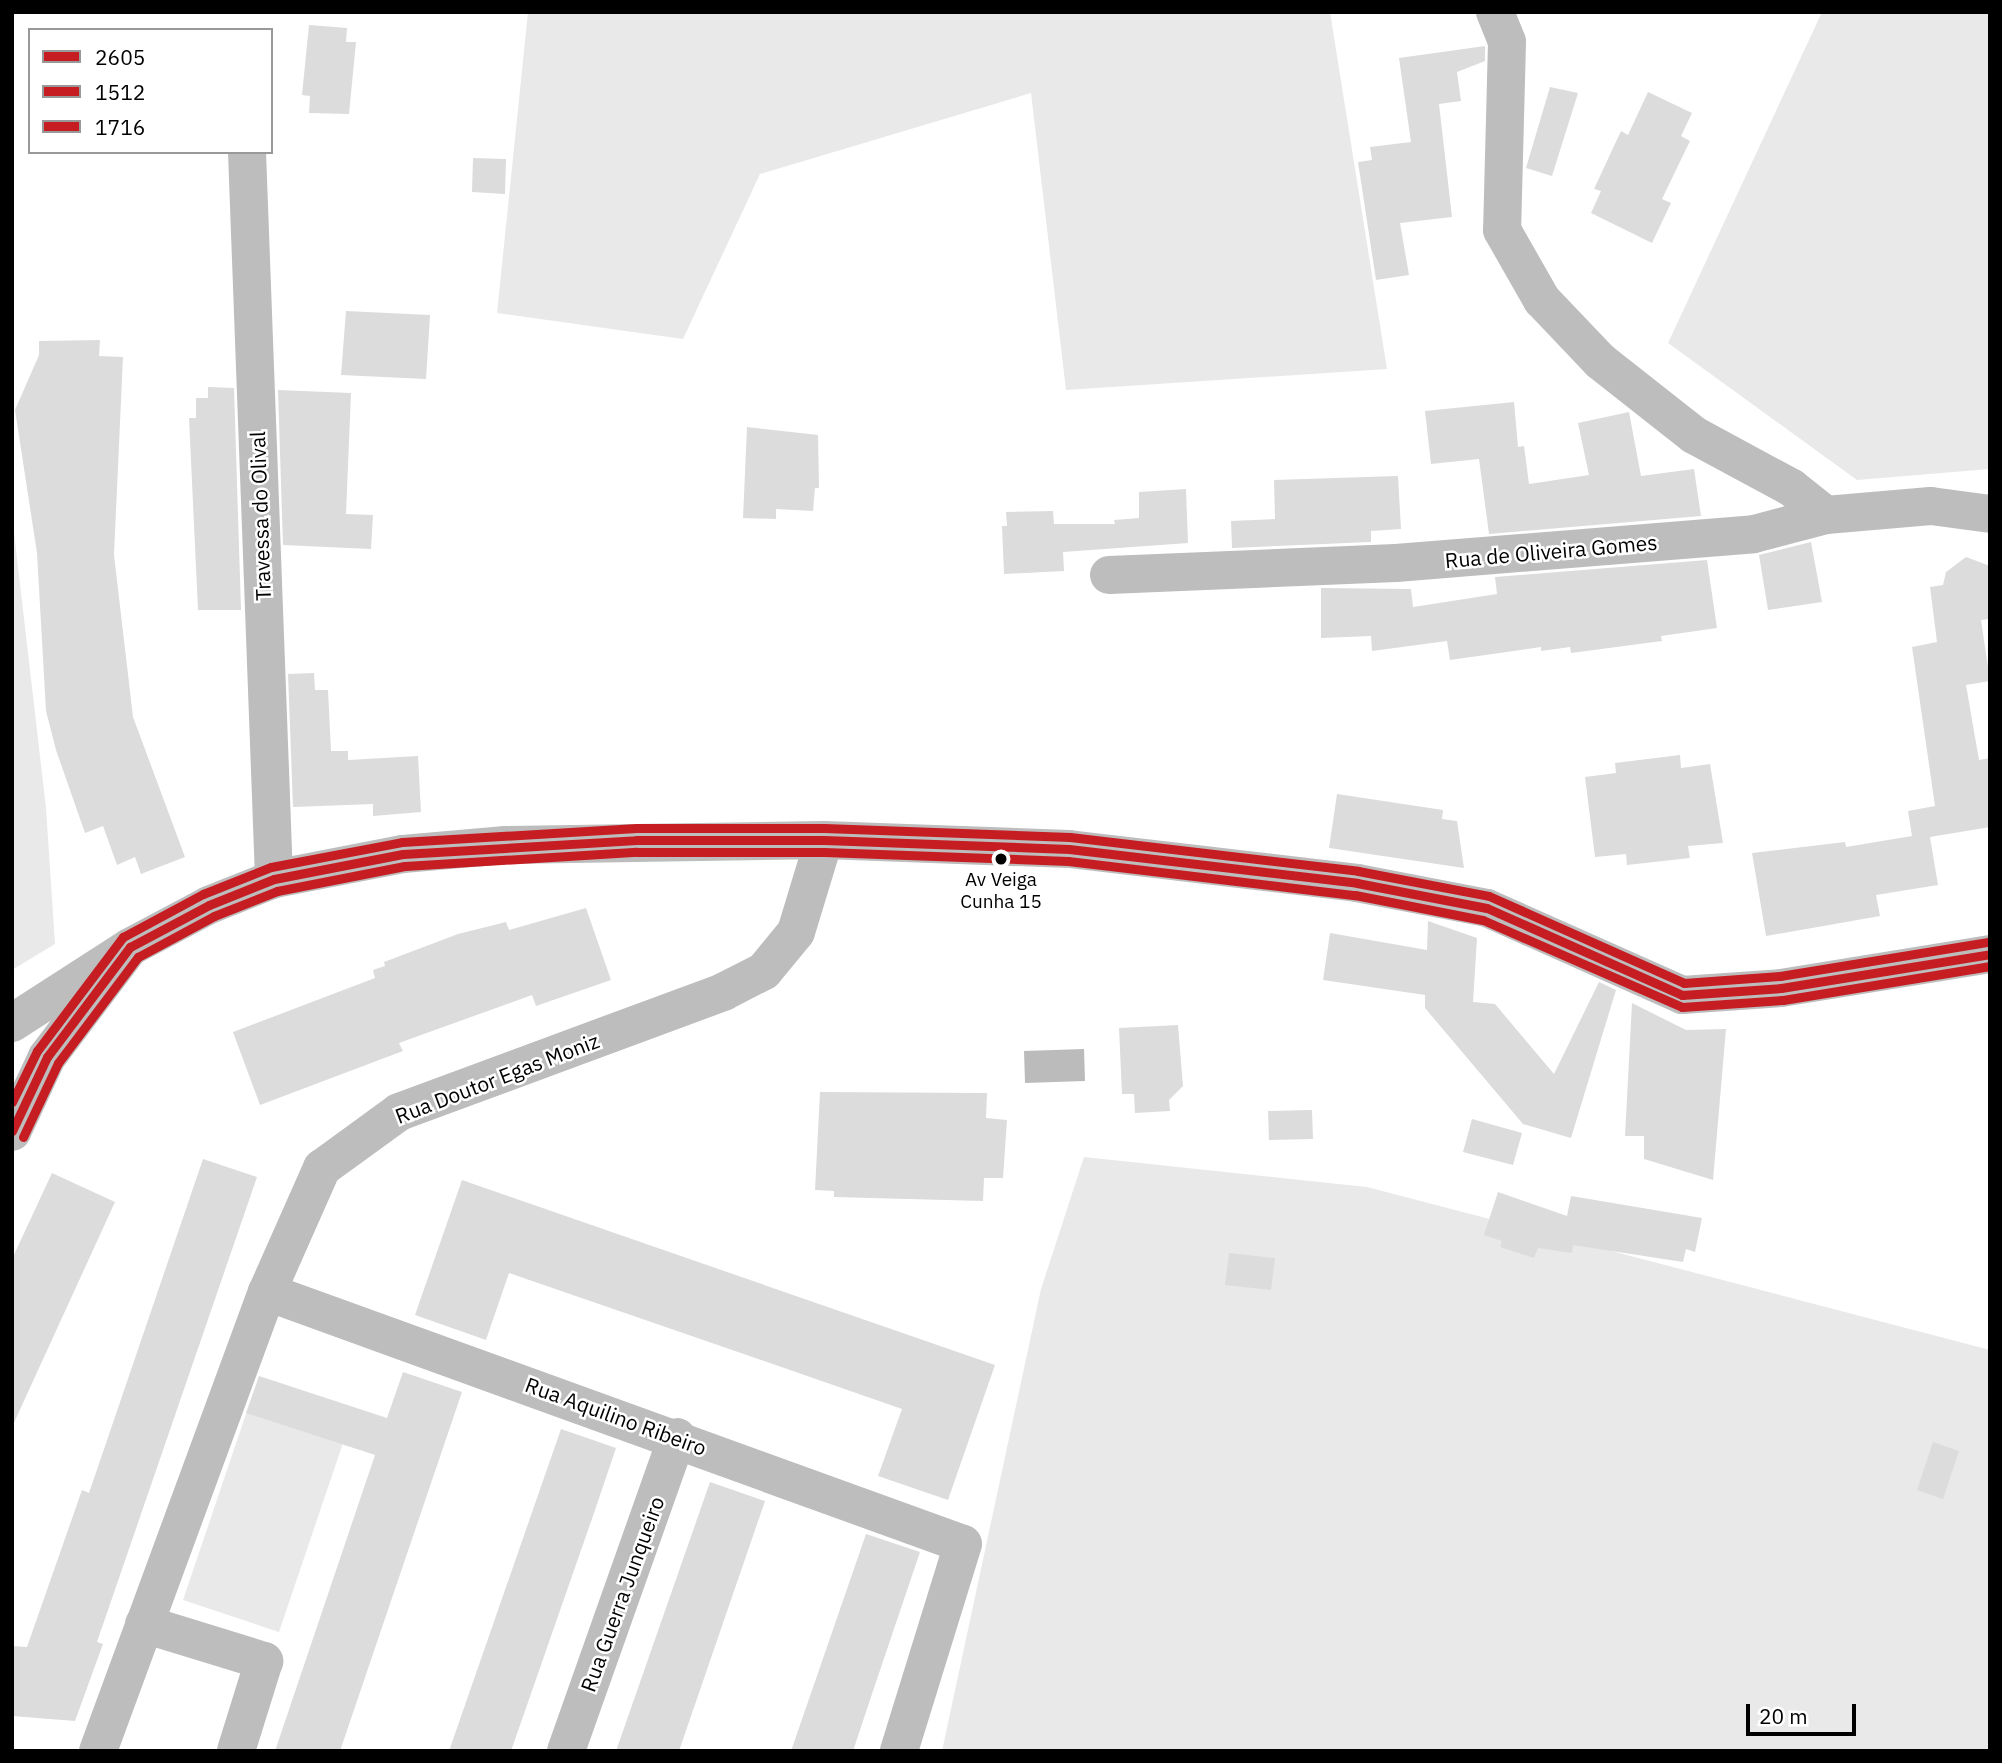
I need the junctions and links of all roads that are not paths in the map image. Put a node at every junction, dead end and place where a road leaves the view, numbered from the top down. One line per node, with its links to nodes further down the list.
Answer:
1 (1495, 12): 4 (street)
2 (247, 154): 7 (street, Travessa do Olival)
3 (1990, 514): 4 (street, Rua de Oliveira Gomes)
4 (1826, 515): 5 (street, Rua de Oliveira Gomes)
5 (1108, 575)
6 (824, 840): 7 (street); 9 (street); 12 (street, Rua Doutor Egas Moniz)
7 (274, 879): 8 (street)
8 (130, 947): 10 (street); 11 (street)
9 (1975, 956)
10 (12, 1023)
11 (12, 1132)
12 (267, 1292): 13 (street, Rua Aquilino Ribeiro); 14 (street, Rua Doutor Egas Moniz)
13 (677, 1437): 17 (street, Rua Guerra Junqueiro); 18 (street, Rua Aquilino Ribeiro)
14 (144, 1624): 15 (street, Rua Doutor Egas Moniz); 16 (street)
15 (98, 1751)
16 (236, 1751)
17 (566, 1751)
18 (899, 1751)

